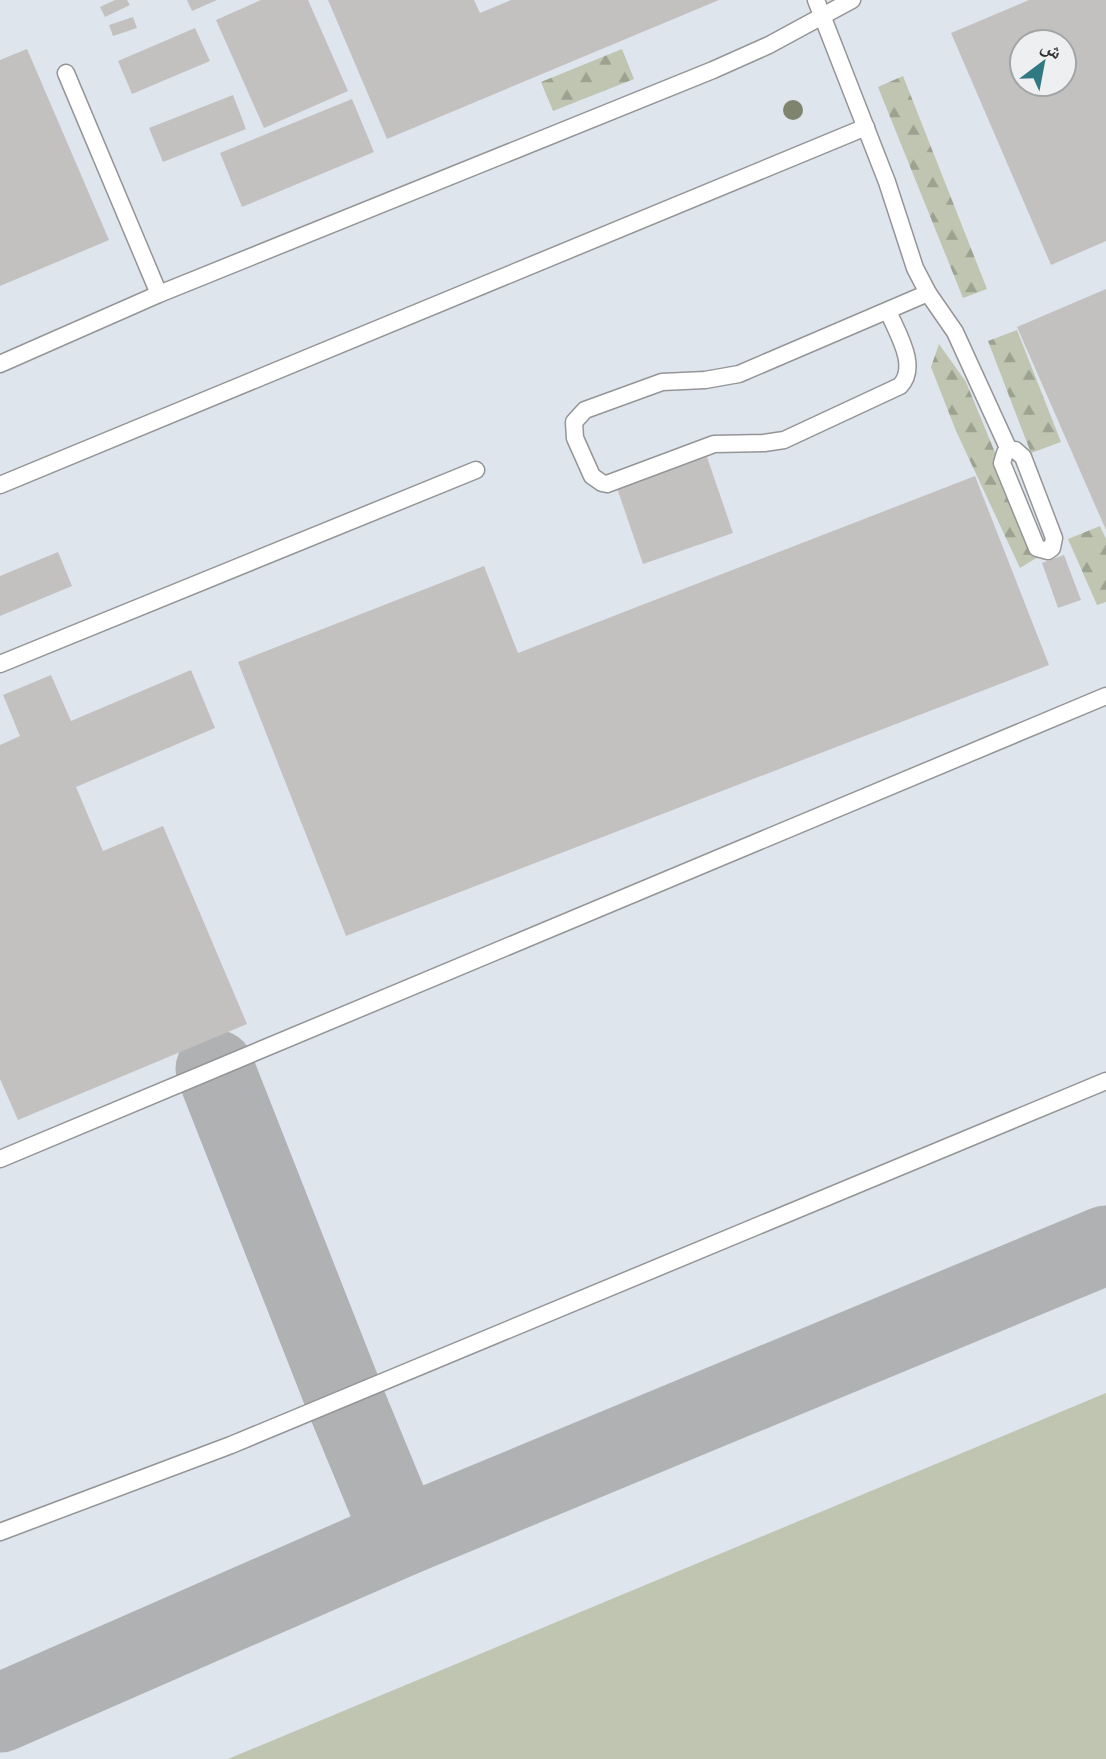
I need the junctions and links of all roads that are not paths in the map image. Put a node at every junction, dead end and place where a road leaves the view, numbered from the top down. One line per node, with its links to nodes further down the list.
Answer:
1 (816, 0): 3 (lane)
2 (852, 0): 3 (lane)
3 (823, 16): 5 (lane); 7 (lane)
4 (66, 73): 7 (lane)
5 (866, 127): 6 (lane); 12 (lane)
6 (928, 293): 8 (lane); 10 (lane)
7 (159, 294): 9 (lane)
8 (888, 311): 8 (lane)
9 (0, 364)
10 (1009, 450): 10 (lane)
11 (476, 470): 13 (lane)
12 (0, 485)
13 (0, 664)
14 (1106, 696): 16 (lane)
15 (1106, 1081): 17 (lane)
16 (0, 1159)
17 (0, 1532)

